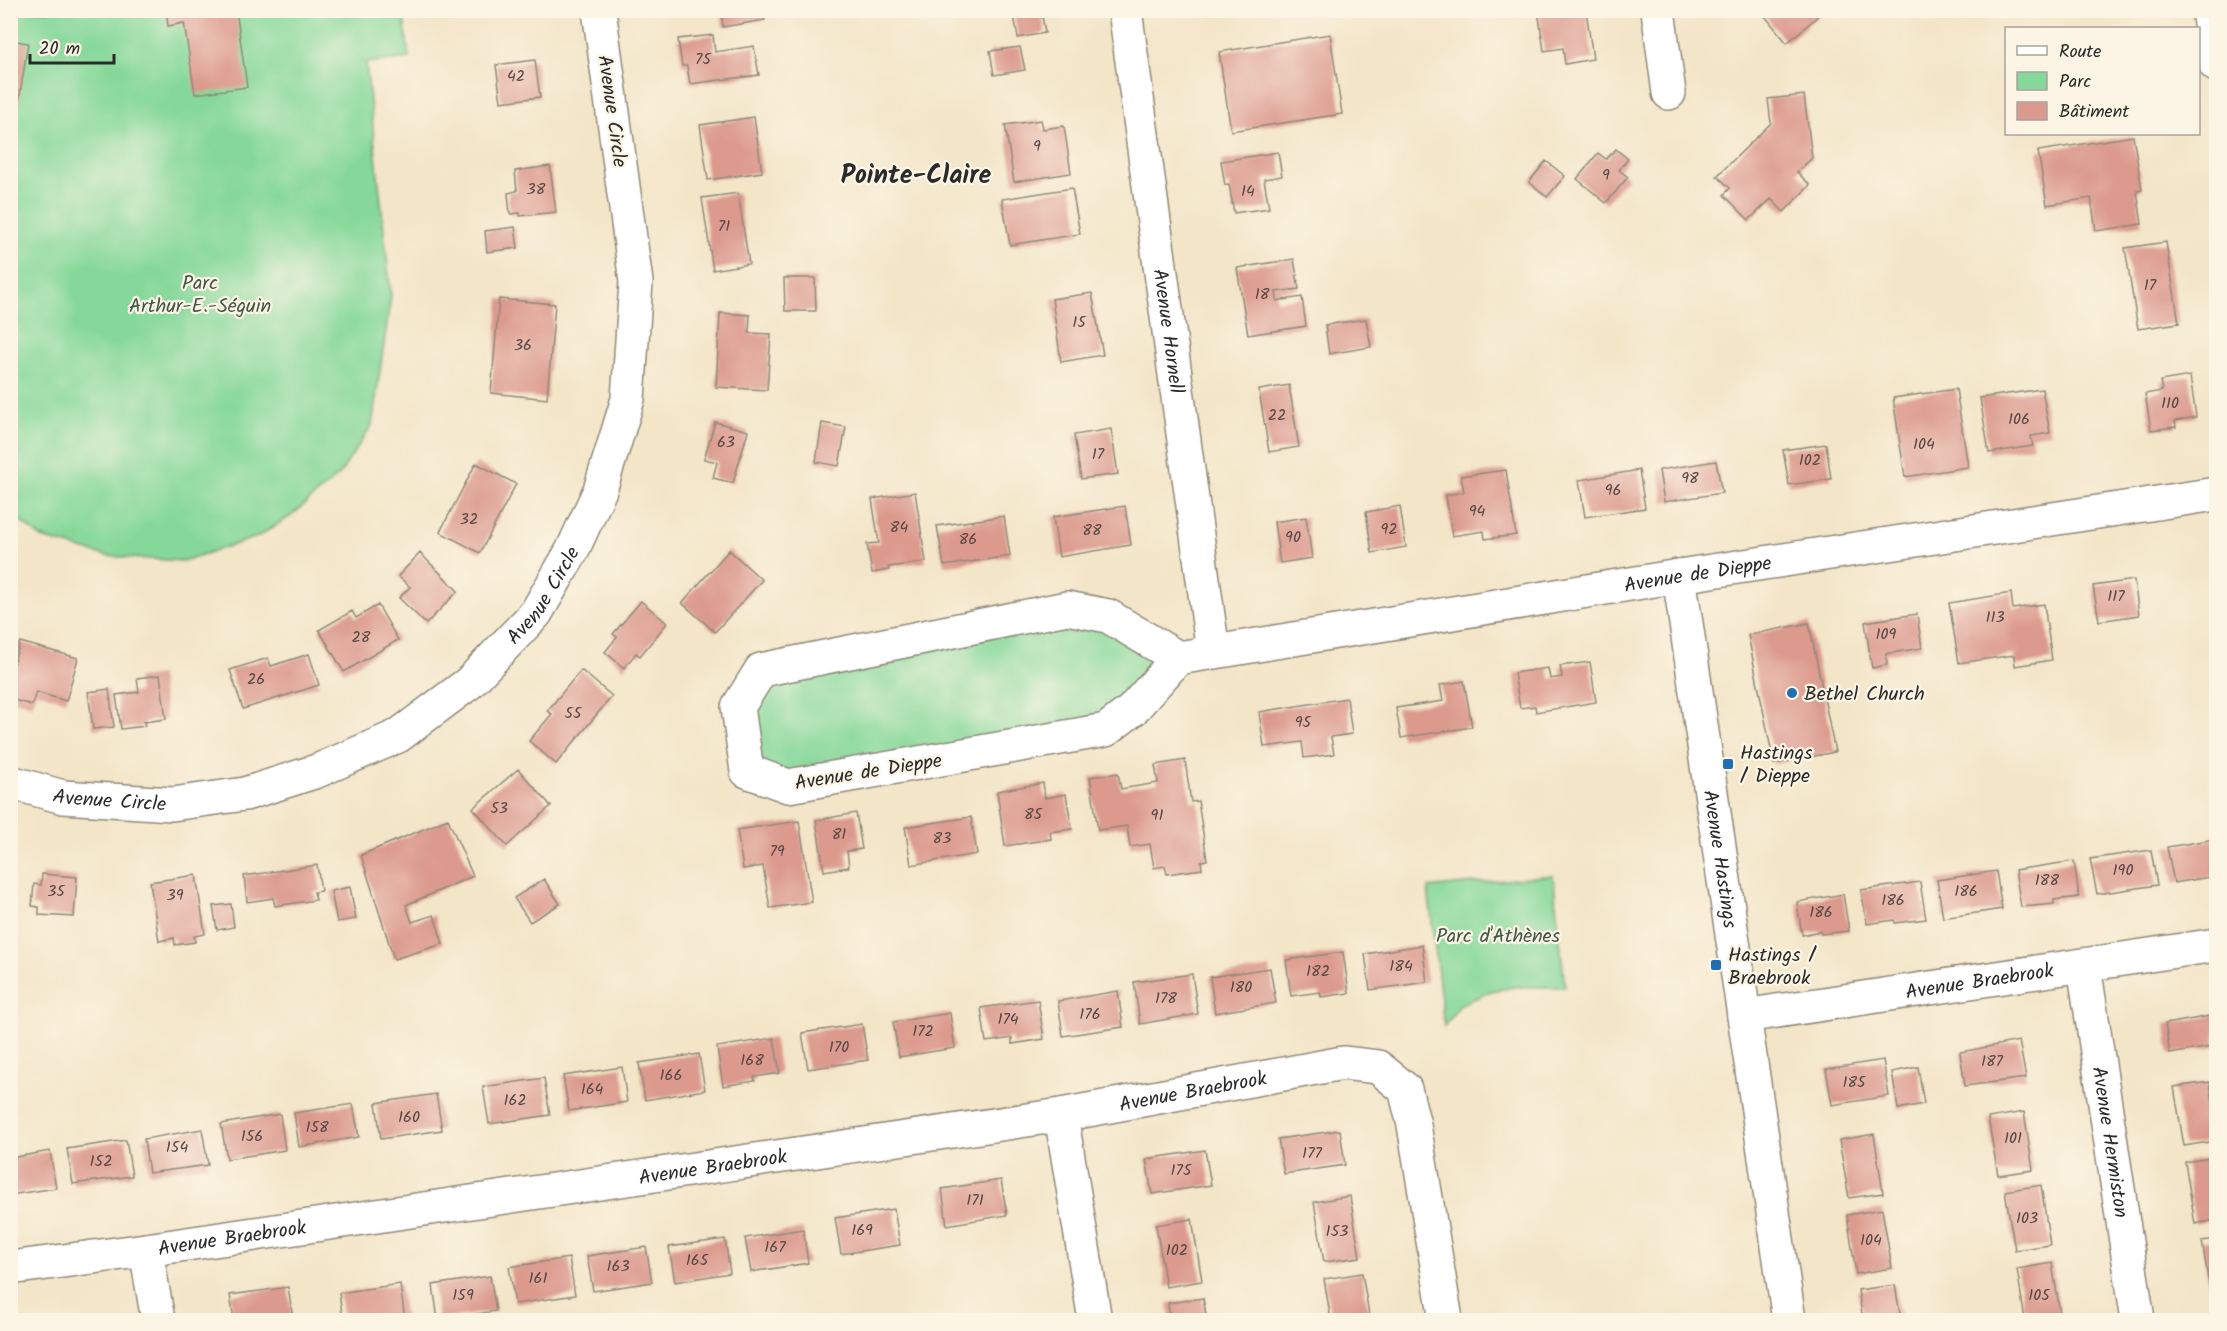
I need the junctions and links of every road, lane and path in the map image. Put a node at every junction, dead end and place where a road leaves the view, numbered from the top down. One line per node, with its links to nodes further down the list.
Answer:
1 (599, 10): 11 (street, Avenue Circle)
2 (1125, 10): 9 (street, Avenue Hornell)
3 (1658, 10): 6 (street)
4 (2208, 10): 5 (street)
5 (2217, 64)
6 (1670, 93)
7 (2217, 494): 8 (street, Avenue de Dieppe)
8 (1678, 576): 9 (street, Avenue de Dieppe); 14 (street, Avenue Hastings)
9 (1214, 652): 10 (street, Avenue de Dieppe)
10 (1178, 658): 10 (street, Avenue de Dieppe)
11 (10, 782)
12 (2217, 945): 13 (street, Avenue Braebrook)
13 (2085, 966): 14 (street, Avenue Braebrook); 22 (street, Avenue Hermiston)
14 (1744, 1016): 21 (street, Avenue Hastings)
15 (1061, 1115): 16 (street, Avenue Braebrook); 19 (street); 20 (street, Avenue Braebrook)
16 (146, 1250): 17 (street, Avenue Braebrook); 18 (street)
17 (10, 1268)
18 (158, 1320)
19 (1095, 1320)
20 (1446, 1320)
21 (1789, 1320)
22 (2138, 1320)

